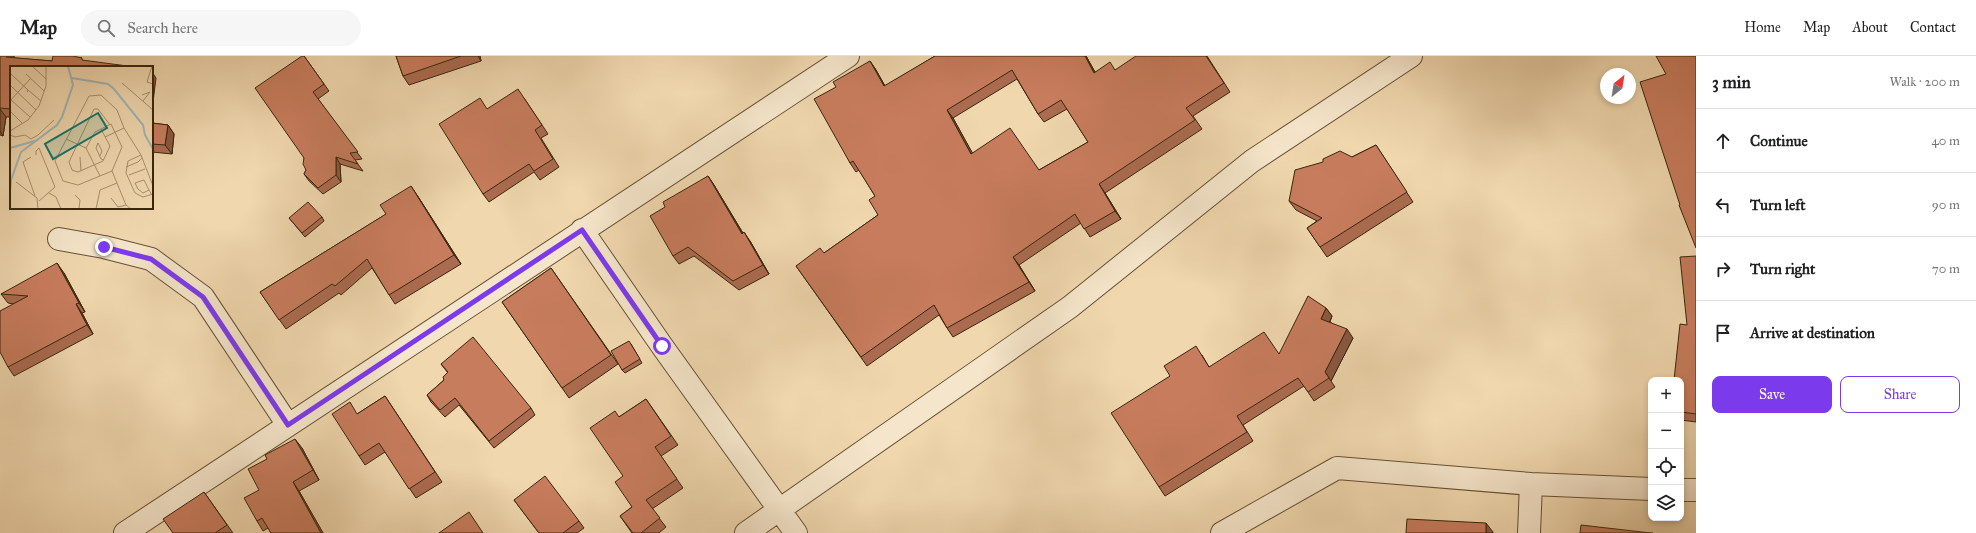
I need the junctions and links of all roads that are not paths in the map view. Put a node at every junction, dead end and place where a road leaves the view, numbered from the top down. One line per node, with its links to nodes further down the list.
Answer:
1 (848, 56): 3 (lane)
2 (1411, 56): 10 (lane)
3 (582, 230): 5 (lane); 10 (lane)
4 (59, 239): 5 (lane)
5 (288, 425): 11 (lane)
6 (1531, 484): 7 (lane); 14 (lane); 15 (lane)
7 (1648, 489)
8 (1684, 490): 9 (lane)
9 (1696, 490)
10 (780, 510): 12 (lane); 13 (lane)
11 (125, 533)
12 (746, 533)
13 (796, 533)
14 (1222, 533)
15 (1529, 533)

